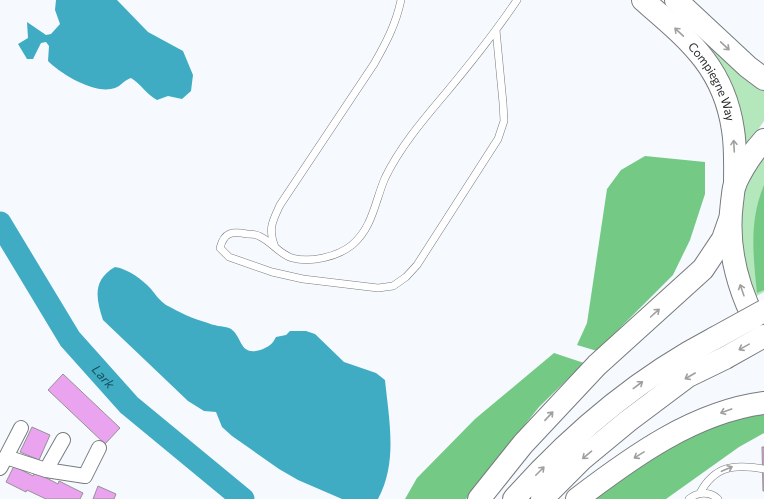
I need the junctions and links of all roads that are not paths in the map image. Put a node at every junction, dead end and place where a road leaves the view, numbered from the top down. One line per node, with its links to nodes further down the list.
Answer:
1 (401, 0): 10 (lane)
2 (517, 0): 5 (lane)
3 (643, 0): 8 (highway, Compiegne Way, one-way to 3)
4 (676, 0): 6 (highway, Compiegne Way, one-way to 6)
5 (496, 30): 10 (lane); 10 (lane)
6 (764, 79)
7 (764, 140): 8 (highway)
8 (735, 185): 9 (highway)
9 (730, 219): 12 (highway, one-way to 9); 21 (highway, one-way to 9)
10 (275, 247)
11 (764, 311): 22 (highway, one-way to 11, bridge)
12 (764, 337): 23 (highway, one-way to 23, bridge)
13 (764, 403): 24 (highway, one-way to 24)
14 (21, 428): 17 (street)
15 (63, 440): 19 (street)
16 (99, 448): 19 (street)
17 (3, 462): 19 (street)
18 (764, 469): 20 (lane, one-way to 18)
19 (46, 470)
20 (700, 493): 25 (lane); 26 (lane)
21 (478, 499)
22 (514, 499)
23 (542, 499)
24 (577, 499)
25 (689, 499)
26 (718, 499)

